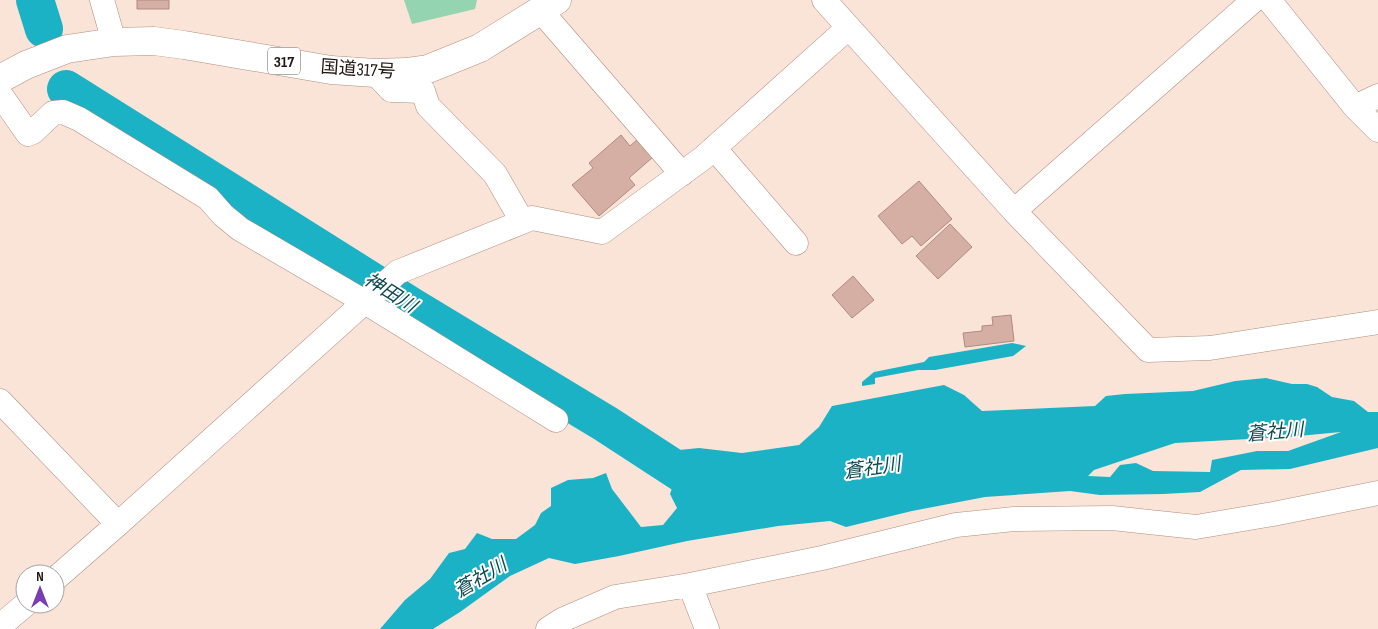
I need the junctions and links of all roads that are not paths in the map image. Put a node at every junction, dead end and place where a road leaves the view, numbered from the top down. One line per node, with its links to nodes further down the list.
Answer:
1 (102, 0): 7 (street)
2 (824, 0): 6 (street)
3 (1254, 0): 16 (street)
4 (1269, 0): 12 (street)
5 (549, 6): 8 (highway, 国道317号 / 317); 15 (street)
6 (848, 28): 14 (street); 16 (street)
7 (114, 42): 8 (highway, 国道317号 / 317); 9 (highway, 国道317号 / 317)
8 (374, 73): 17 (street)
9 (0, 79)
10 (0, 94): 19 (street)
11 (1378, 96): 12 (street)
12 (1355, 107): 13 (street)
13 (1378, 130)
14 (714, 148): 15 (street); 18 (street)
15 (682, 174): 17 (street)
16 (1014, 211): 20 (street)
17 (522, 221): 19 (street)
18 (796, 243)
19 (365, 302): 22 (street); 24 (street)
20 (1378, 322)
21 (0, 401): 24 (street)
22 (556, 420)
23 (1378, 493): 26 (street)
24 (118, 524): 25 (street)
25 (65, 570)
26 (690, 585): 29 (street); 30 (street)
27 (15, 614): 28 (street)
28 (3, 624)
29 (548, 629)
30 (707, 629)

